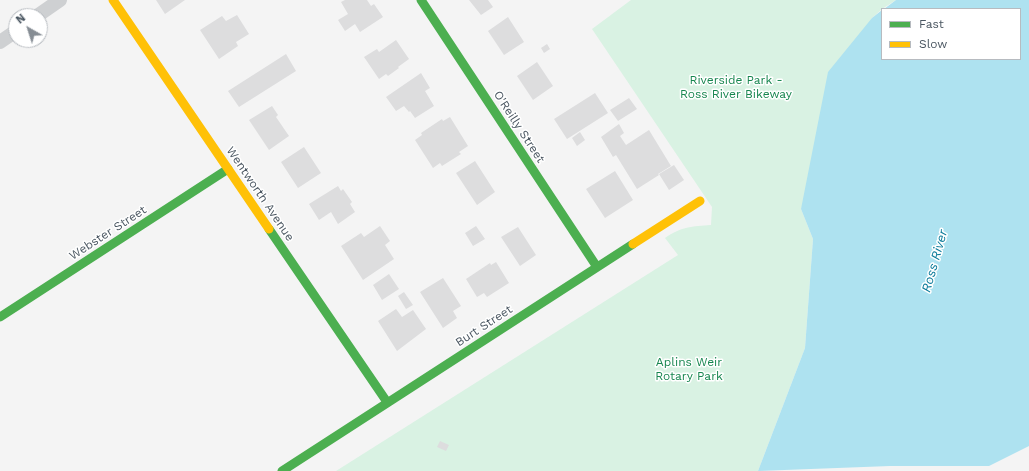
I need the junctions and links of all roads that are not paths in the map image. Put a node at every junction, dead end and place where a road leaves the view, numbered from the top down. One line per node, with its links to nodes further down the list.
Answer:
1 (60, 0): 4 (street)
2 (113, 0): 5 (street, Wentworth Avenue)
3 (421, 0): 7 (street, O'Reilly Street)
4 (48, 8)
5 (228, 169): 8 (street, Webster Street); 9 (street, Wentworth Avenue)
6 (700, 201): 7 (street, Burt Street)
7 (597, 267): 9 (street, Burt Street)
8 (0, 317)
9 (386, 402): 10 (street, Burt Street)
10 (282, 471)

